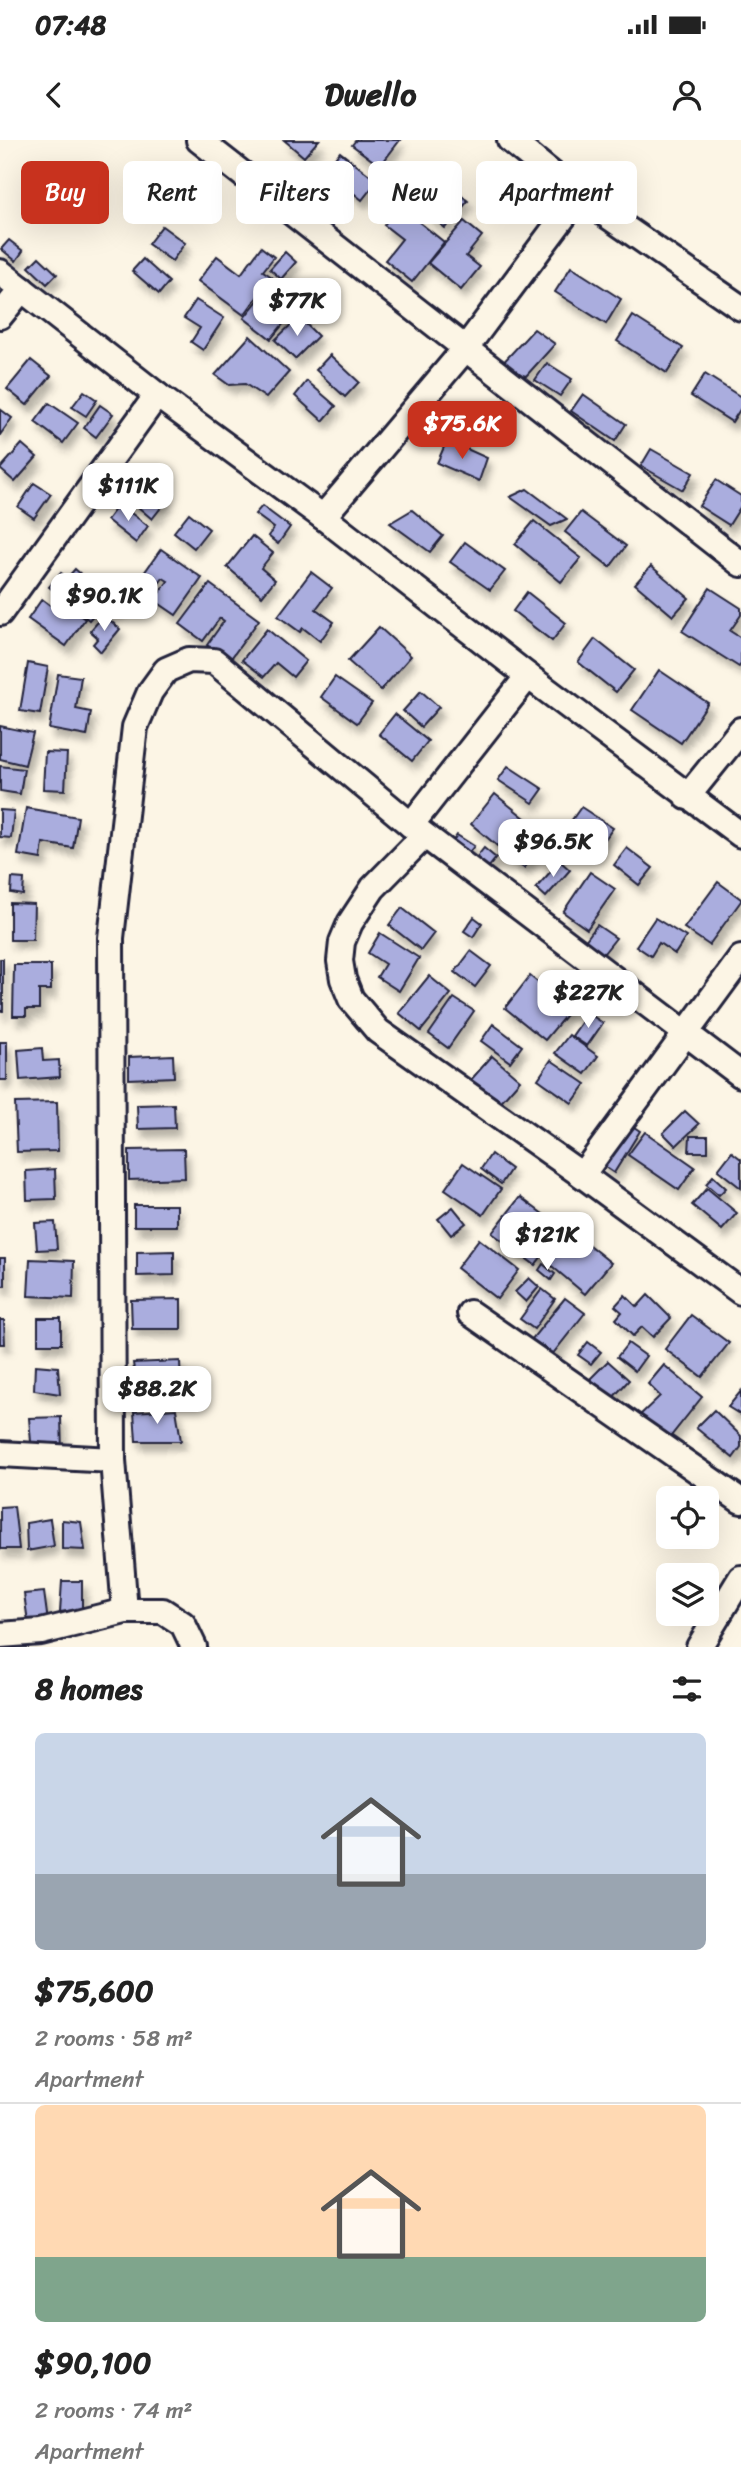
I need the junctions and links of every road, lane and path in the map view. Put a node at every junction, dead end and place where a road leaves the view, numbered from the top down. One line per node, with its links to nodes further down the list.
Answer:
1 (199, 140): 10 (street)
2 (510, 140): 3 (street)
3 (536, 161)
4 (558, 224): 10 (street)
5 (619, 224): 8 (street)
6 (0, 272): 7 (street)
7 (22, 289): 9 (street); 11 (street)
8 (741, 309)
9 (0, 316)
10 (465, 349): 12 (street); 13 (street)
11 (157, 395): 12 (street); 14 (street)
12 (323, 517): 15 (street)
13 (741, 564)
14 (0, 612)
15 (528, 676): 17 (street); 18 (street)
16 (741, 730): 17 (street)
17 (688, 797): 19 (street)
18 (417, 831): 21 (street); 23 (street); 27 (street)
19 (741, 835)
20 (741, 958): 21 (street)
21 (687, 1034): 22 (street); 23 (street)
22 (741, 1075)
23 (582, 1175): 24 (street)
24 (741, 1292)
25 (470, 1313): 28 (street)
26 (0, 1454): 27 (street)
27 (113, 1460): 30 (street)
28 (741, 1501)
29 (741, 1578): 34 (street)
30 (125, 1611): 32 (street); 33 (street)
31 (0, 1635): 32 (street)
32 (41, 1640)
33 (194, 1647)
34 (699, 1647)

